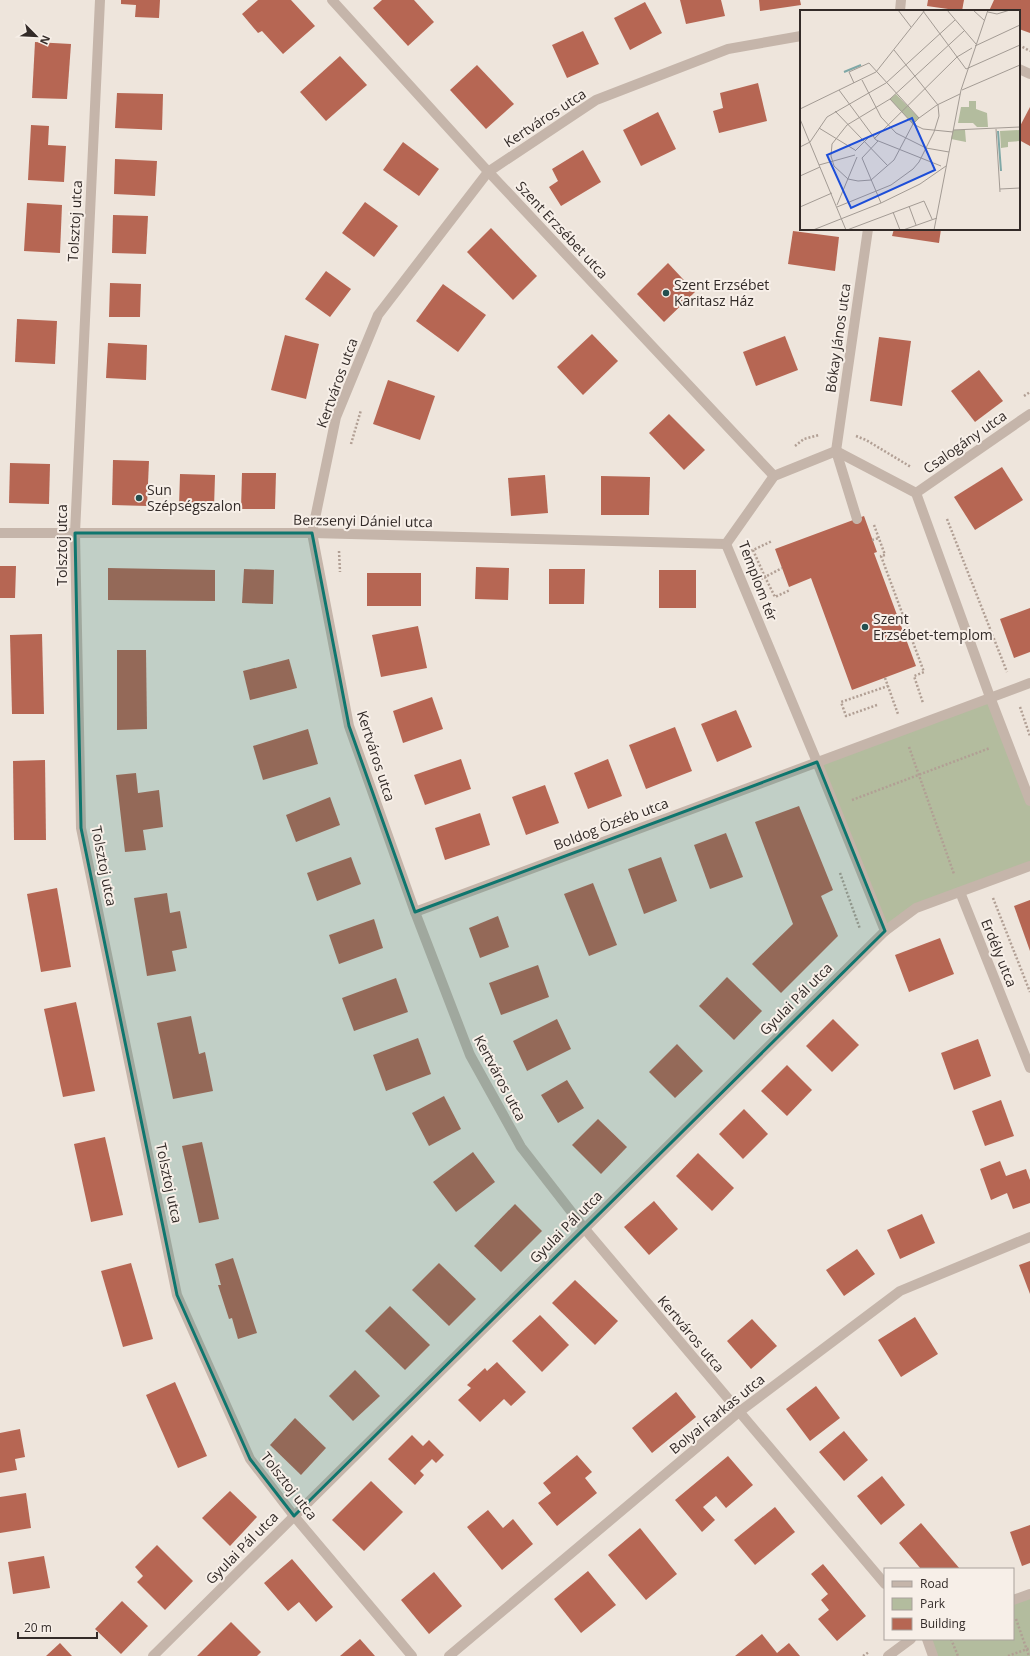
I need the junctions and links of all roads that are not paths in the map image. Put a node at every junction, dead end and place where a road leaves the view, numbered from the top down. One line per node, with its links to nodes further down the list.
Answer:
1 (100, 0): 16 (street, Tolsztoj utca)
2 (332, 0): 8 (street, Szent Erzsébet utca)
3 (901, 0): 4 (street)
4 (900, 10)
5 (800, 36): 8 (street, Kertváros utca)
6 (1020, 69): 7 (street)
7 (1030, 74)
8 (488, 172): 12 (street, Szent Erzsébet utca); 17 (street, Kertváros utca)
9 (868, 230): 11 (street, Bókay János utca)
10 (1030, 414): 13 (street, Csalogány utca)
11 (836, 452): 12 (street); 13 (street); 14 (street)
12 (774, 476): 18 (street, Templom tér)
13 (916, 493): 20 (street)
14 (857, 519)
15 (0, 533): 16 (street, Berzsenyi Dániel utca)
16 (74, 533): 17 (street, Berzsenyi Dániel utca); 31 (street, Tolsztoj utca)
17 (312, 533): 18 (street, Berzsenyi Dániel utca); 25 (street, Kertváros utca)
18 (726, 544): 21 (street, Templom tér)
19 (1030, 683): 20 (street)
20 (990, 697): 21 (street); 22 (street)
21 (817, 762): 25 (street, Boldog Özséb utca); 26 (street, Templom tér)
22 (1030, 801)
23 (1030, 866): 24 (street, Gyulai Pál utca)
24 (960, 892): 26 (street, Gyulai Pál utca); 27 (street, Erdély utca)
25 (415, 912): 28 (street, Kertváros utca)
26 (884, 931): 28 (street, Gyulai Pál utca)
27 (1030, 1068)
28 (584, 1228): 30 (street, Kertváros utca); 31 (street, Gyulai Pál utca)
29 (1030, 1237): 30 (street, Bolyai Farkas utca)
30 (739, 1412): 32 (street, Kertváros utca); 39 (street, Bolyai Farkas utca)
31 (294, 1516): 37 (street, Gyulai Pál utca); 38 (street, Tolsztoj utca)
32 (884, 1583)
33 (1030, 1594): 34 (street)
34 (1014, 1600)
35 (910, 1640): 40 (street)
36 (927, 1640): 41 (street)
37 (153, 1656)
38 (412, 1656)
39 (449, 1656)
40 (888, 1656)
41 (933, 1656)

